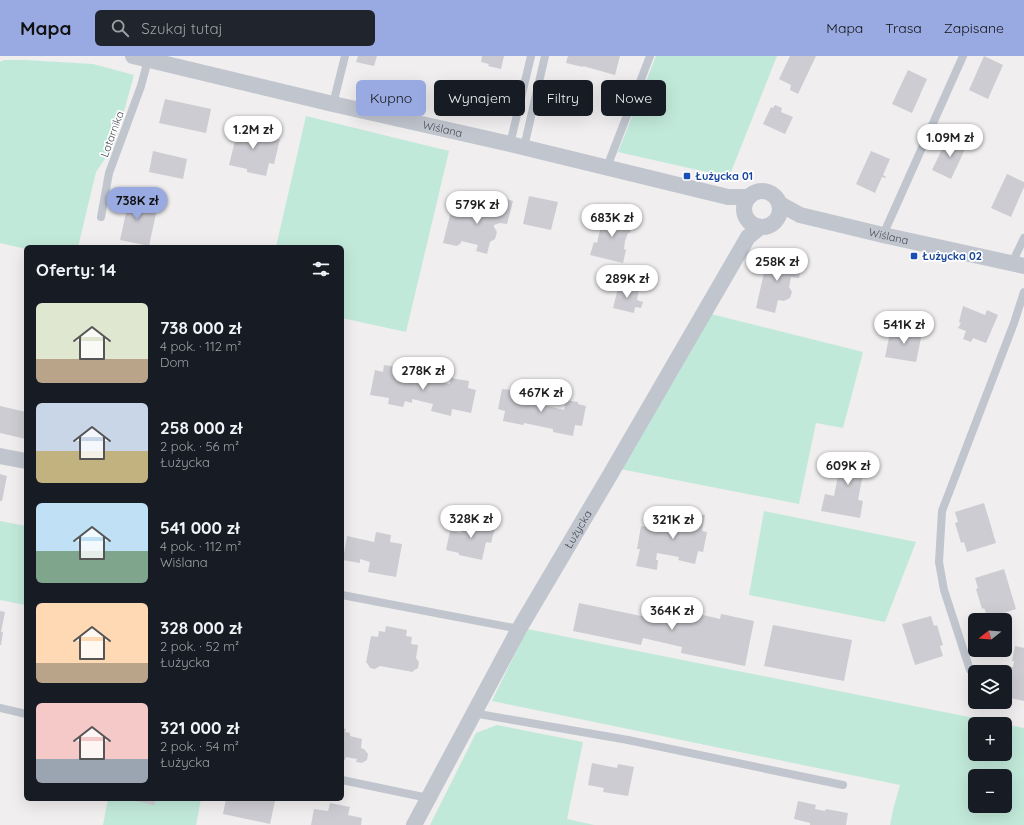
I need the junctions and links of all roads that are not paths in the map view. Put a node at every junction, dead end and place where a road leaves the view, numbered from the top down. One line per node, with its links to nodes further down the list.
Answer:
1 (345, 56): 7 (lane)
2 (531, 56): 8 (lane)
3 (545, 56): 8 (lane)
4 (650, 56): 9 (lane)
5 (963, 56): 13 (lane)
6 (140, 58): 7 (street, Wiślana); 11 (lane, Latarnika)
7 (333, 104): 8 (street, Wiślana)
8 (517, 145): 9 (street, Wiślana)
9 (607, 167): 12 (street, Wiślana)
10 (779, 211): 12 (street); 12 (street); 13 (street, Wiślana)
11 (101, 217)
12 (750, 219): 20 (street, Łużycka)
13 (883, 235): 15 (street, Wiślana)
14 (1024, 238): 15 (lane)
15 (1018, 265)
16 (1024, 292): 21 (lane)
17 (0, 456): 18 (street)
18 (24, 461)
19 (344, 595): 20 (lane)
20 (519, 629): 23 (street, Łużycka)
21 (968, 665)
22 (0, 708): 24 (lane)
23 (473, 713): 26 (lane); 27 (street, Łużycka)
24 (24, 714)
25 (344, 780): 27 (lane)
26 (843, 785)
27 (428, 798): 28 (street, Łużycka)
28 (414, 825)

